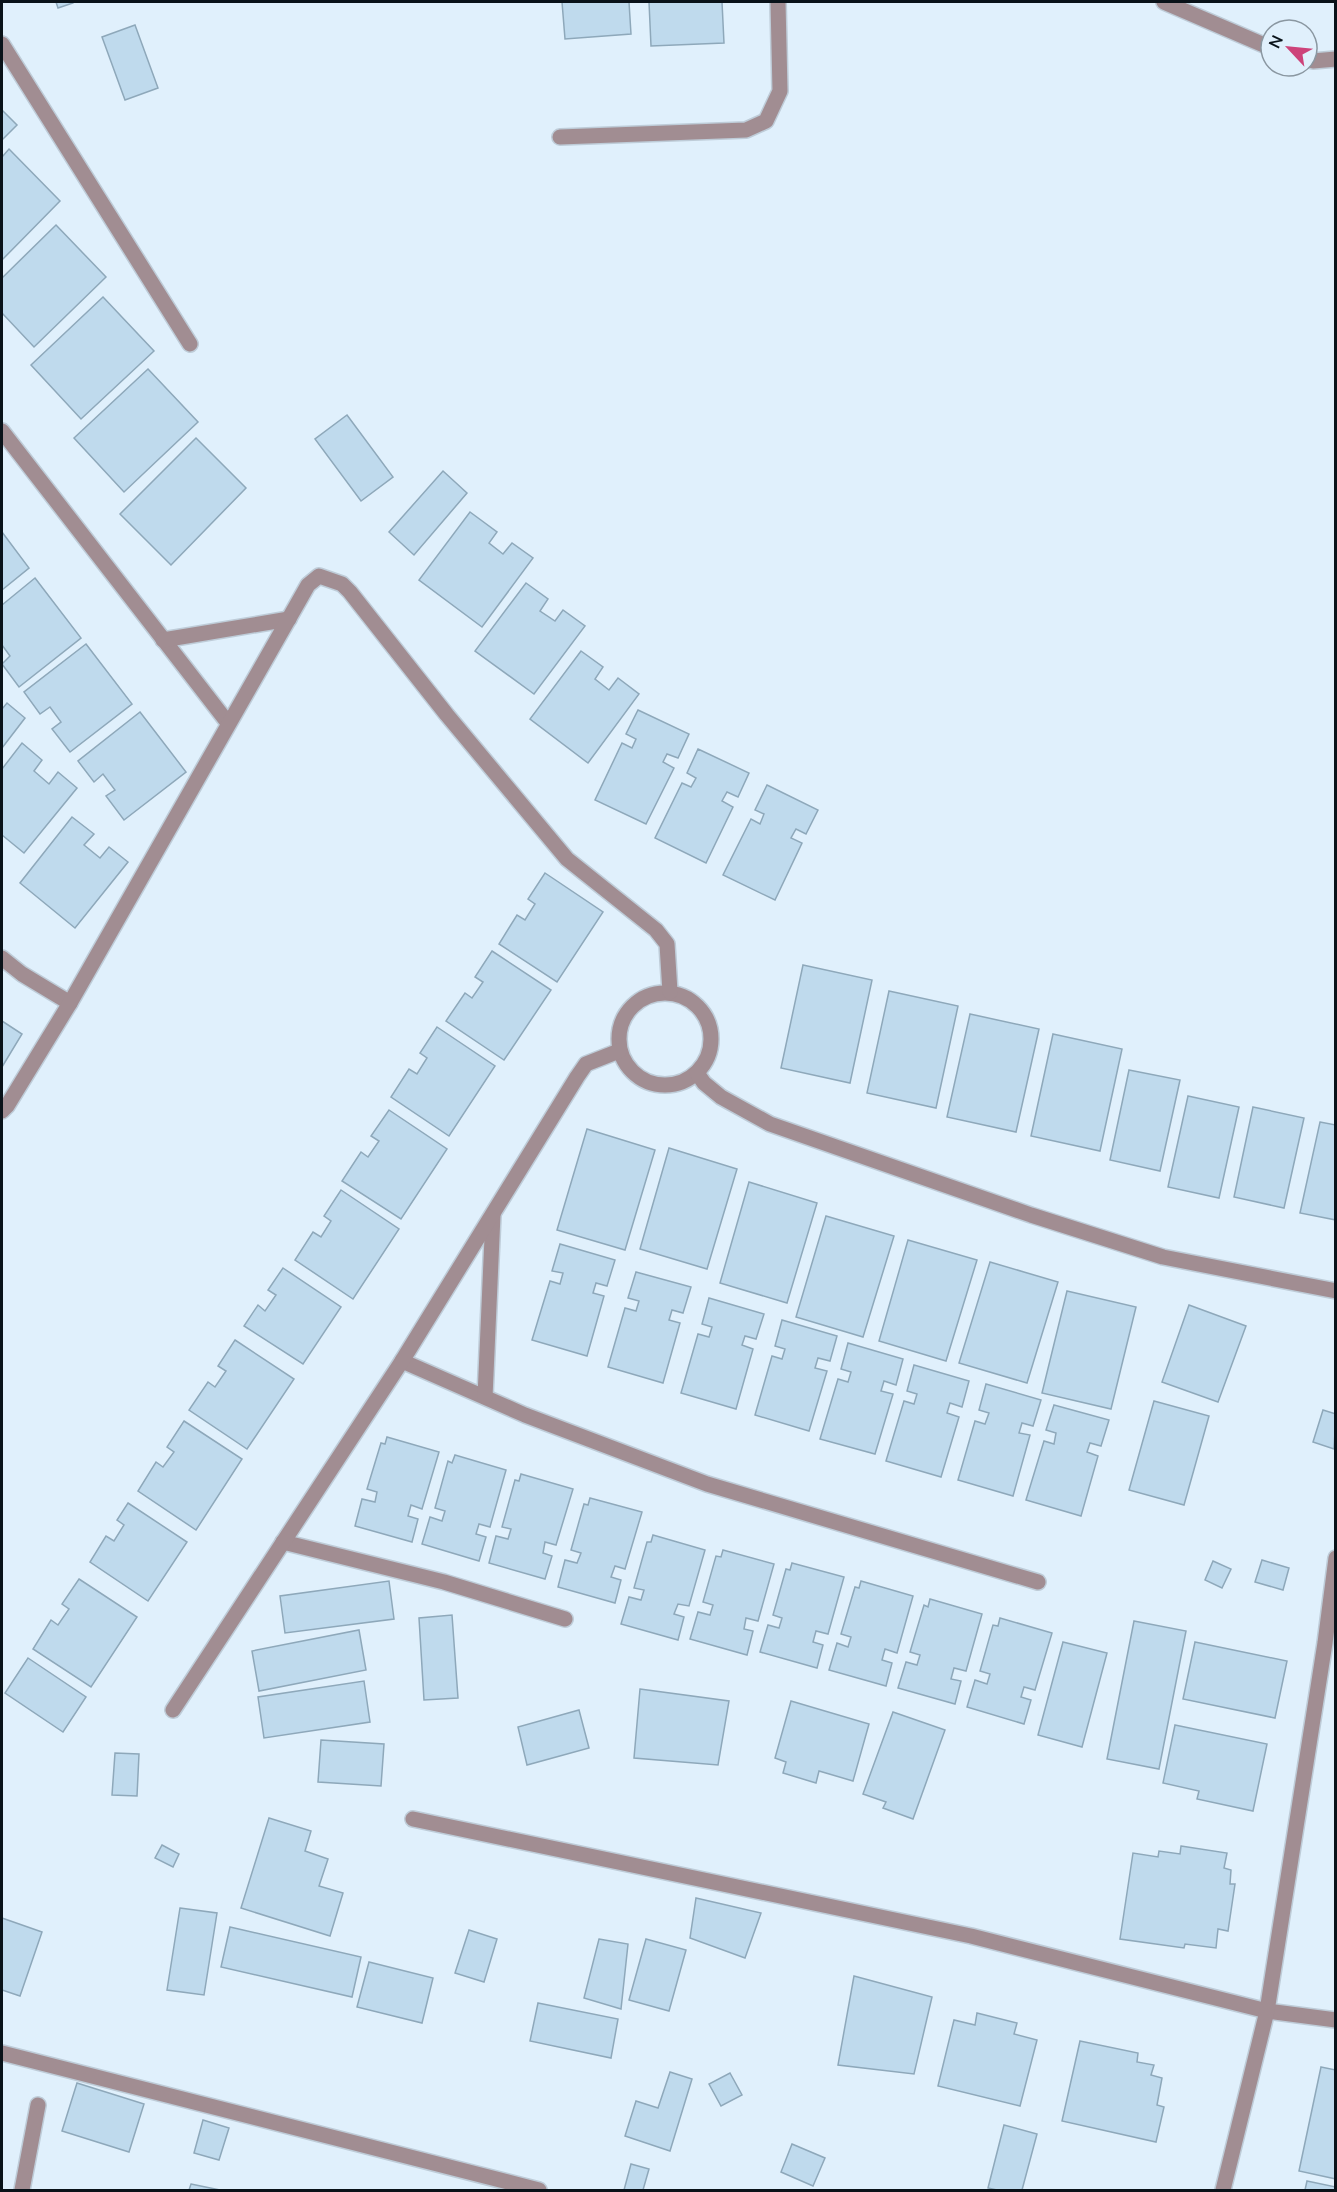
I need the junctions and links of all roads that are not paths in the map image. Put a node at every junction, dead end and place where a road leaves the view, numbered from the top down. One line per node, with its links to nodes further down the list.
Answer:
1 (778, 2): 7 (street)
2 (1164, 2): 3 (street)
3 (1259, 43)
4 (2, 44): 8 (street)
5 (1335, 59): 6 (street)
6 (1319, 60)
7 (560, 137)
8 (190, 344)
9 (2, 432): 11 (street)
10 (289, 619): 11 (street); 12 (street); 14 (street)
11 (163, 640): 12 (street)
12 (228, 723): 15 (street)
13 (2, 958): 15 (street)
14 (670, 992): 16 (street); 17 (street)
15 (70, 1004): 18 (street)
16 (619, 1051): 17 (street); 19 (street)
17 (697, 1072): 20 (street)
18 (2, 1111)
19 (493, 1212): 21 (street); 22 (street)
20 (1335, 1291)
21 (402, 1362): 22 (street); 23 (street)
22 (485, 1397): 25 (street)
23 (283, 1542): 26 (street); 28 (street)
24 (1335, 1558): 27 (street)
25 (1038, 1582)
26 (565, 1619)
27 (1330, 1644): 30 (street)
28 (173, 1710)
29 (413, 1819): 30 (street)
30 (1267, 2011): 31 (street); 36 (street)
31 (1335, 2020)
32 (2, 2053): 35 (street)
33 (38, 2105): 34 (street)
34 (22, 2190)
35 (539, 2190)
36 (1223, 2190)

